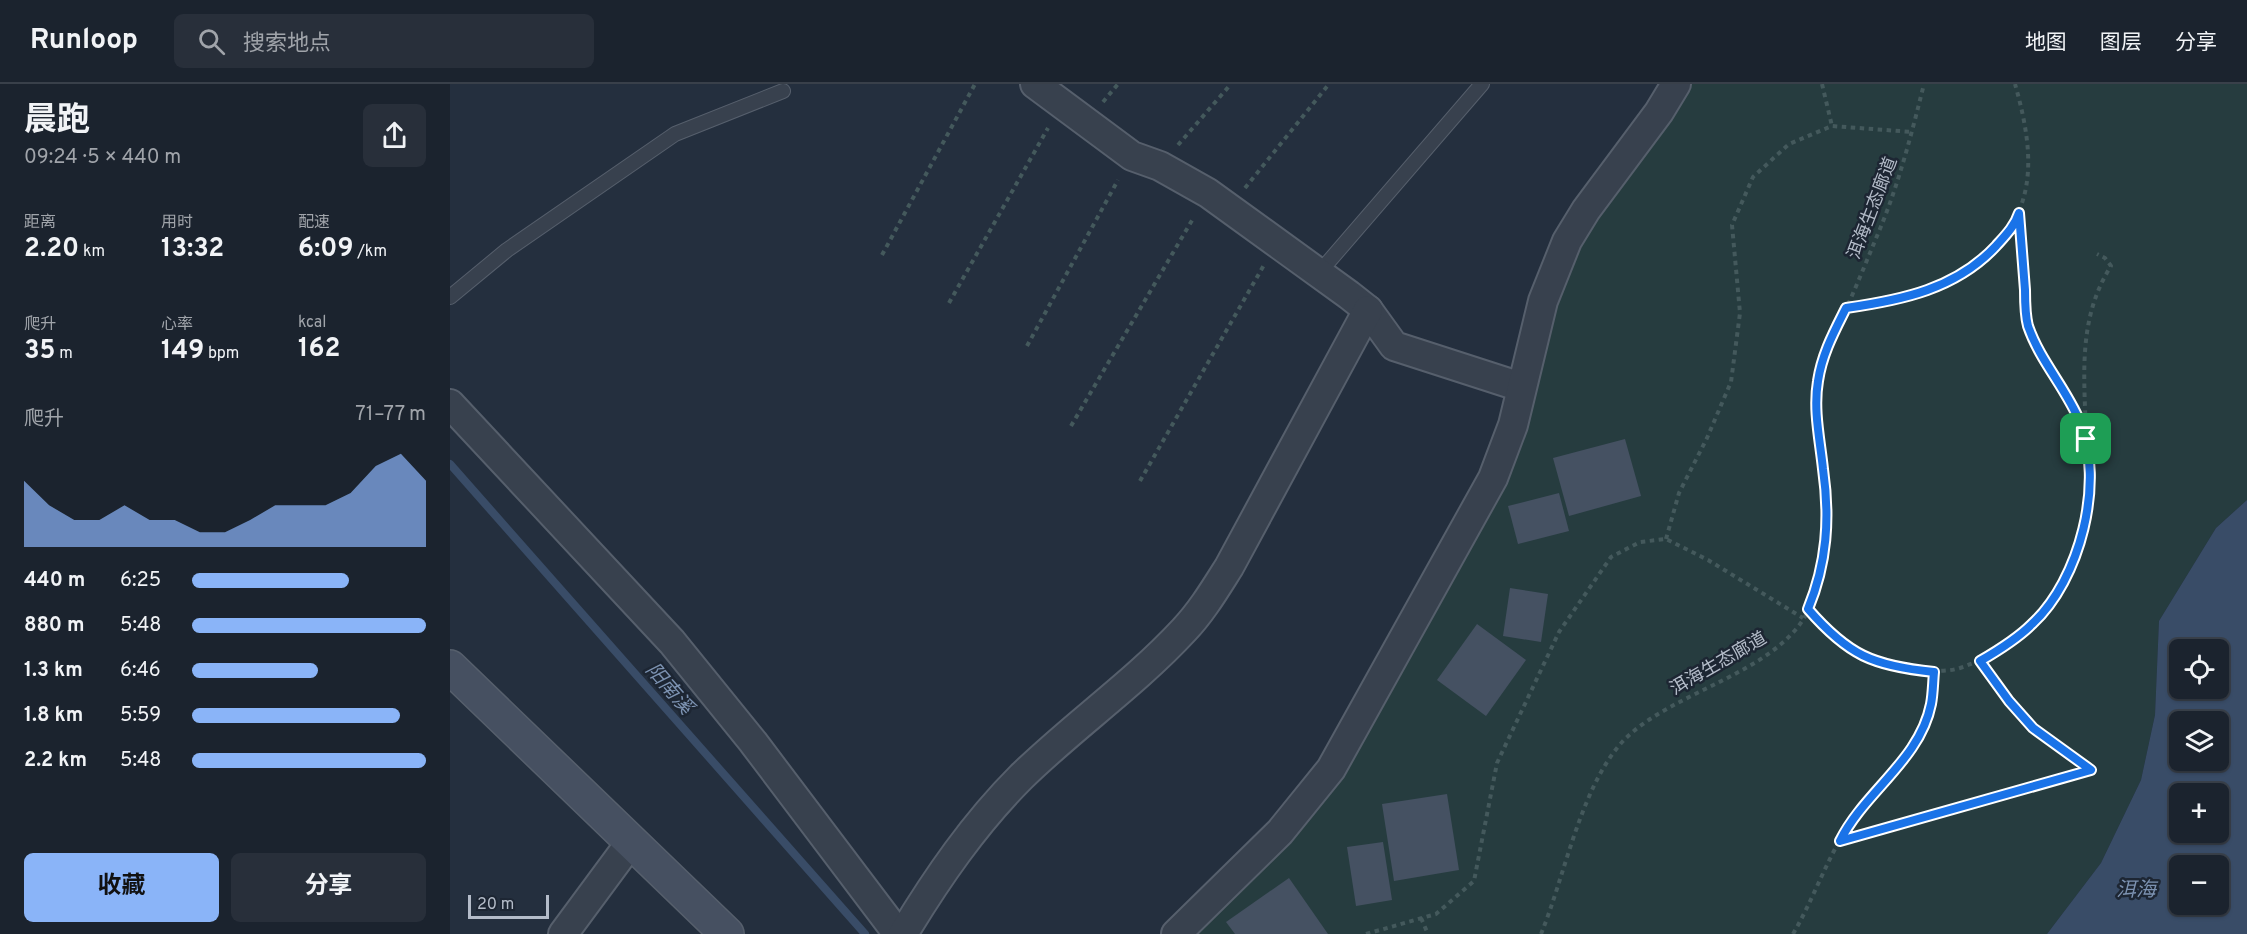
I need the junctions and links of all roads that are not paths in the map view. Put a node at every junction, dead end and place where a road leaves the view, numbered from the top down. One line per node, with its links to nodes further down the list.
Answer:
1 (1035, 84): 5 (street)
2 (1482, 84): 5 (lane)
3 (1676, 84): 8 (street)
4 (783, 91): 6 (lane)
5 (1318, 274): 7 (street)
6 (450, 297)
7 (1368, 310): 8 (street); 15 (street)
8 (1521, 387): 16 (street)
9 (450, 404): 14 (street)
10 (450, 667): 11 (street)
11 (632, 842): 12 (street); 13 (street)
12 (563, 934)
13 (727, 934)
14 (898, 934)
15 (903, 934)
16 (1176, 934)

